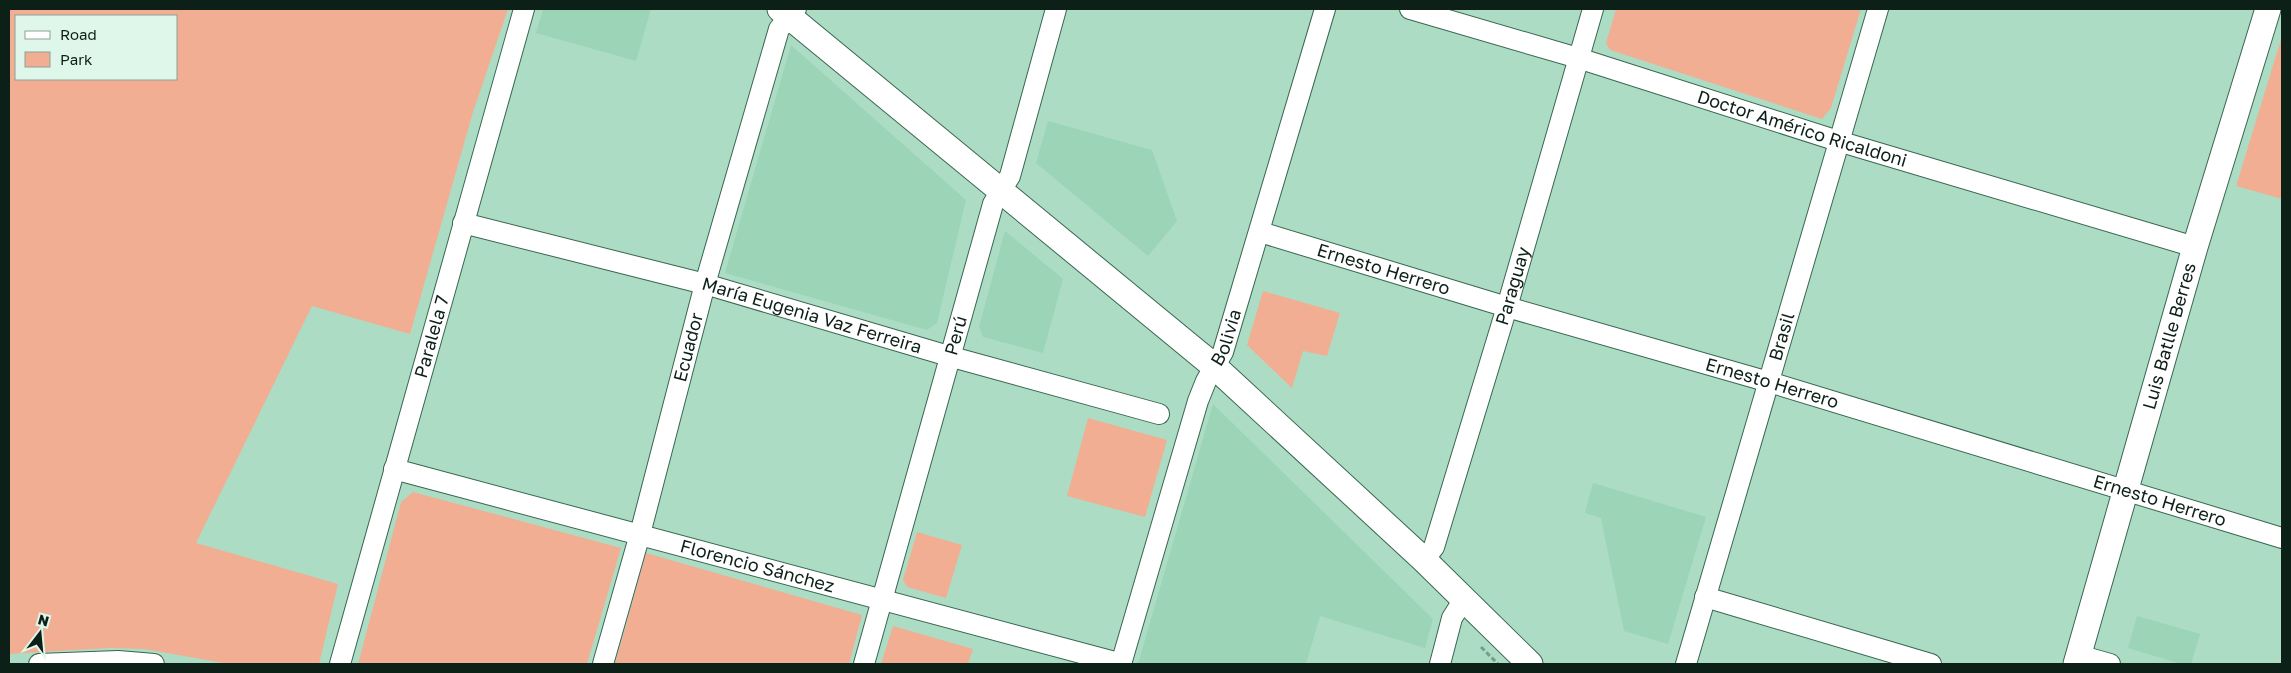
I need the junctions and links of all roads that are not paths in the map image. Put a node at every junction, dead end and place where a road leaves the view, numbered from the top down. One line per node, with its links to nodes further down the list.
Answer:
1 (524, 9): 12 (street, Paralela 7)
2 (1056, 9): 11 (street, Perú)
3 (1325, 9): 13 (street, Bolivia)
4 (1410, 9): 9 (street, Doctor Américo Ricaldoni)
5 (1593, 9): 9 (street, Paraguay)
6 (1878, 9): 10 (street, Brasil)
7 (2268, 9): 14 (street, Luis Batlle Berres)
8 (789, 11): 11 (street); 15 (street, Ecuador)
9 (1578, 58): 10 (street, Doctor Américo Ricaldoni); 16 (street, Paraguay)
10 (1838, 141): 14 (street, Doctor Américo Ricaldoni); 19 (street, Brasil)
11 (1001, 191): 17 (street, Perú); 18 (street)
12 (463, 223): 15 (street, María Eugenia Vaz Ferreira); 21 (street, Paralela 7)
13 (1260, 232): 16 (street, Ernesto Herrero); 18 (street, Bolivia)
14 (2195, 246): 22 (street, Luis Batlle Berres)
15 (705, 284): 17 (street, María Eugenia Vaz Ferreira); 23 (street, Ecuador)
16 (1508, 307): 19 (street, Ernesto Herrero); 25 (street, Paraguay)
17 (952, 357): 20 (street, María Eugenia Vaz Ferreira); 28 (street, Perú)
18 (1215, 367): 25 (street); 35 (street, Bolivia)
19 (1769, 382): 22 (street, Ernesto Herrero); 26 (street, Brasil)
20 (1159, 414)
21 (394, 468): 23 (street, Florencio Sánchez); 32 (street, Paralela 7)
22 (2125, 491): 24 (street, Ernesto Herrero); 29 (street, Luis Batlle Berres)
23 (640, 534): 28 (street, Florencio Sánchez); 33 (street, Ecuador)
24 (2282, 538)
25 (1424, 560): 27 (street)
26 (1705, 597): 38 (street, Brasil); 39 (street)
27 (1464, 599): 36 (street); 37 (street)
28 (882, 600): 34 (street, Perú); 35 (street, Florencio Sánchez)
29 (2077, 660): 40 (street)
30 (40, 664): 31 (street)
31 (154, 664)
32 (340, 664)
33 (603, 664)
34 (864, 664)
35 (1122, 664)
36 (1440, 664)
37 (1530, 664)
38 (1686, 664)
39 (1931, 664)
40 (2110, 664)

